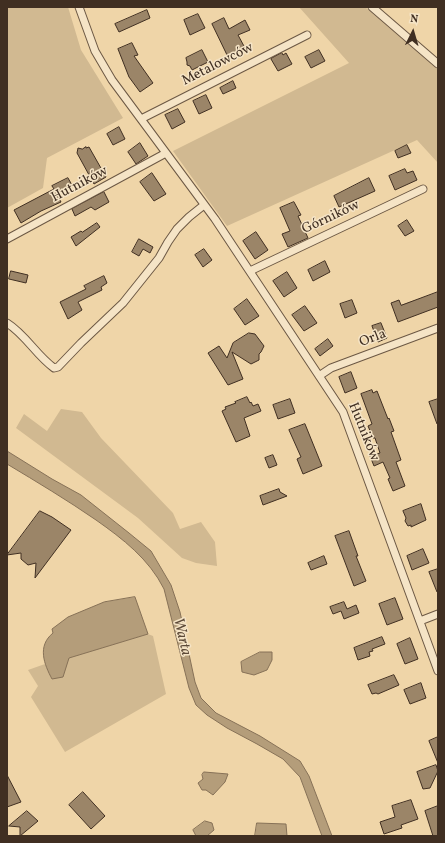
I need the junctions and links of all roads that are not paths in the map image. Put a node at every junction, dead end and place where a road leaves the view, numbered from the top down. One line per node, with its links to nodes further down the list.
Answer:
1 (79, 7): 5 (street, Hutników)
2 (372, 7): 4 (street)
3 (307, 35): 5 (street, Metalowców)
4 (438, 64)
5 (141, 119): 6 (street, Hutników)
6 (166, 153): 8 (street, Hutników); 9 (street, Hutników)
7 (423, 189): 10 (street, Górników)
8 (204, 205): 10 (street, Hutników); 11 (street)
9 (7, 239)
10 (250, 271): 13 (street, Hutników)
11 (7, 323)
12 (438, 328): 13 (street, Orla)
13 (319, 376): 15 (street, Hutników)
14 (438, 614): 15 (street)
15 (420, 621): 16 (street, Hutników)
16 (438, 671)

